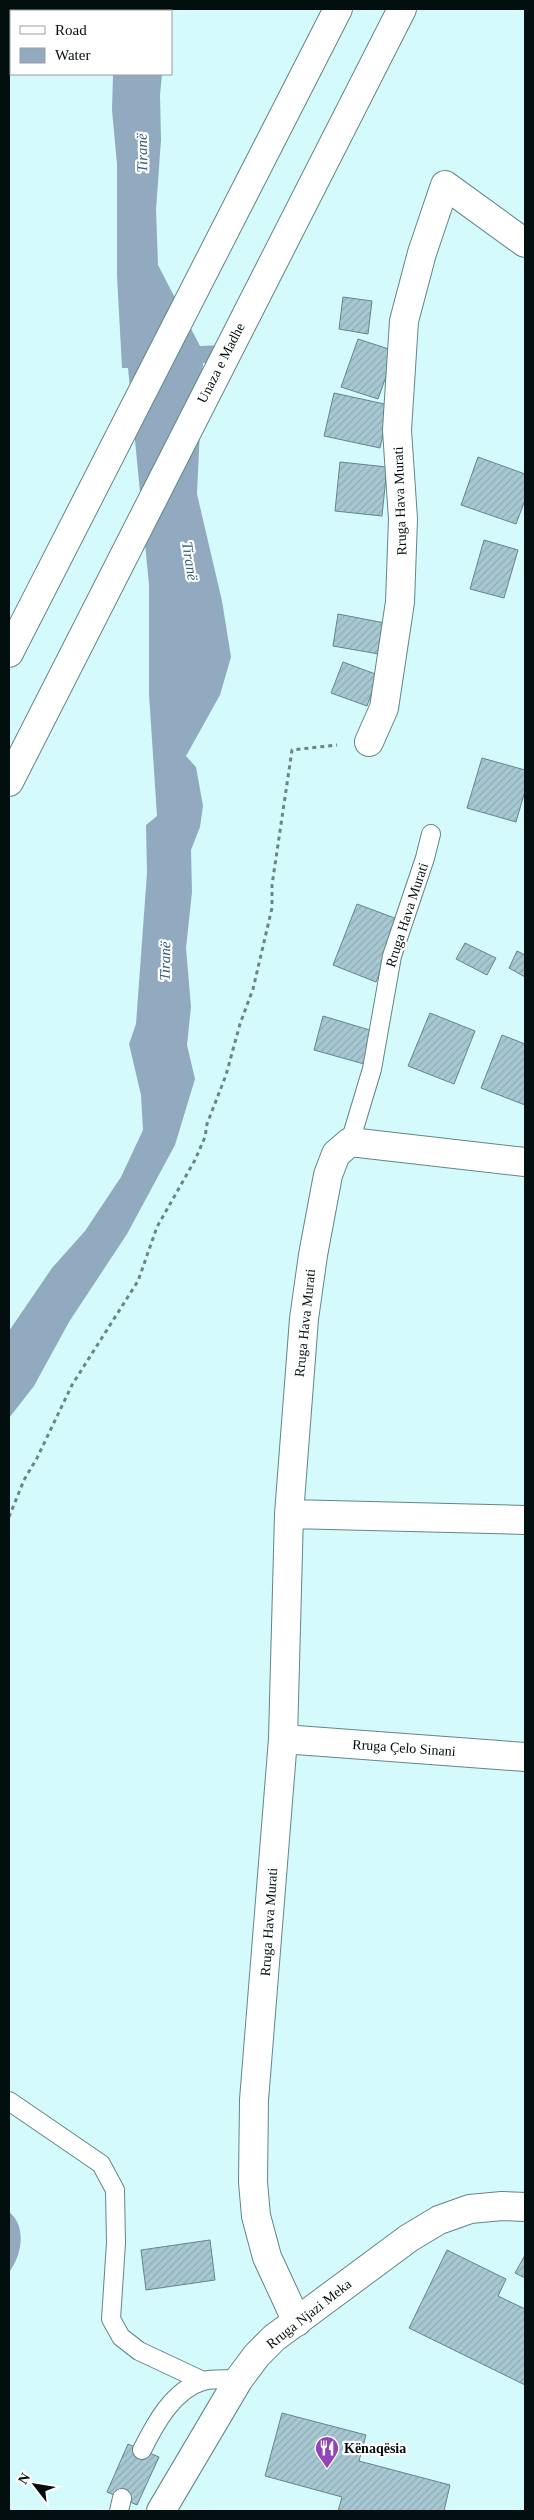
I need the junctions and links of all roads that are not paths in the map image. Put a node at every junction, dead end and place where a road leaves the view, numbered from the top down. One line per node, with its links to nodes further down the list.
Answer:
1 (338, 9): 4 (main road)
2 (402, 9): 6 (main road, Unaza e Madhe)
3 (525, 243): 5 (main road, Rruga Hava Murati)
4 (9, 653)
5 (370, 742)
6 (9, 782)
7 (431, 834): 8 (lane, Rruga Hava Murati)
8 (350, 1142): 9 (main road); 10 (main road, Rruga Hava Murati)
9 (525, 1162)
10 (289, 1514): 11 (main road); 12 (main road, Rruga Hava Murati)
11 (525, 1520)
12 (283, 1738): 13 (main road, Rruga Çelo Sinani); 16 (main road, Rruga Hava Murati)
13 (525, 1757)
14 (9, 2100): 18 (lane)
15 (525, 2207): 16 (main road, Rruga Njazi Meka)
16 (297, 2322): 17 (main road, Rruga Njazi Meka)
17 (239, 2379): 18 (lane); 20 (main road, Rruga Njazi Meka)
18 (203, 2381): 19 (lane)
19 (142, 2450)
20 (161, 2511)

